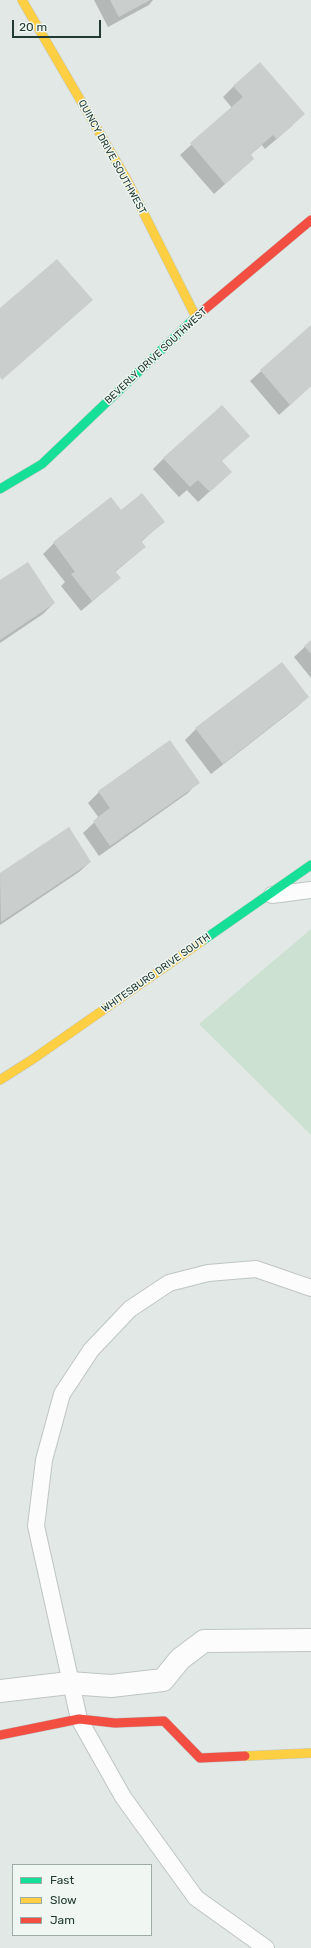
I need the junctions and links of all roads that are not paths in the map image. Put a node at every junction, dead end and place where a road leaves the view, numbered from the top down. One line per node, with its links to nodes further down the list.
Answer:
1 (22, 0): 3 (street, QUINCY DRIVE SOUTHWEST)
2 (311, 220): 3 (street, BEVERLY DRIVE SOUTHWEST)
3 (196, 317): 4 (street, BEVERLY DRIVE SOUTHWEST)
4 (0, 489)
5 (311, 865): 7 (street, WHITESBURG DRIVE SOUTH)
6 (311, 890): 7 (lane)
7 (268, 896): 8 (street, WHITESBURG DRIVE SOUTH)
8 (0, 1080)
9 (311, 1288): 11 (lane)
10 (311, 1640): 11 (street)
11 (69, 1683): 12 (street); 13 (lane)
12 (0, 1692)
13 (78, 1719): 14 (street); 15 (street); 16 (lane)
14 (0, 1735)
15 (311, 1753)
16 (266, 1948)

